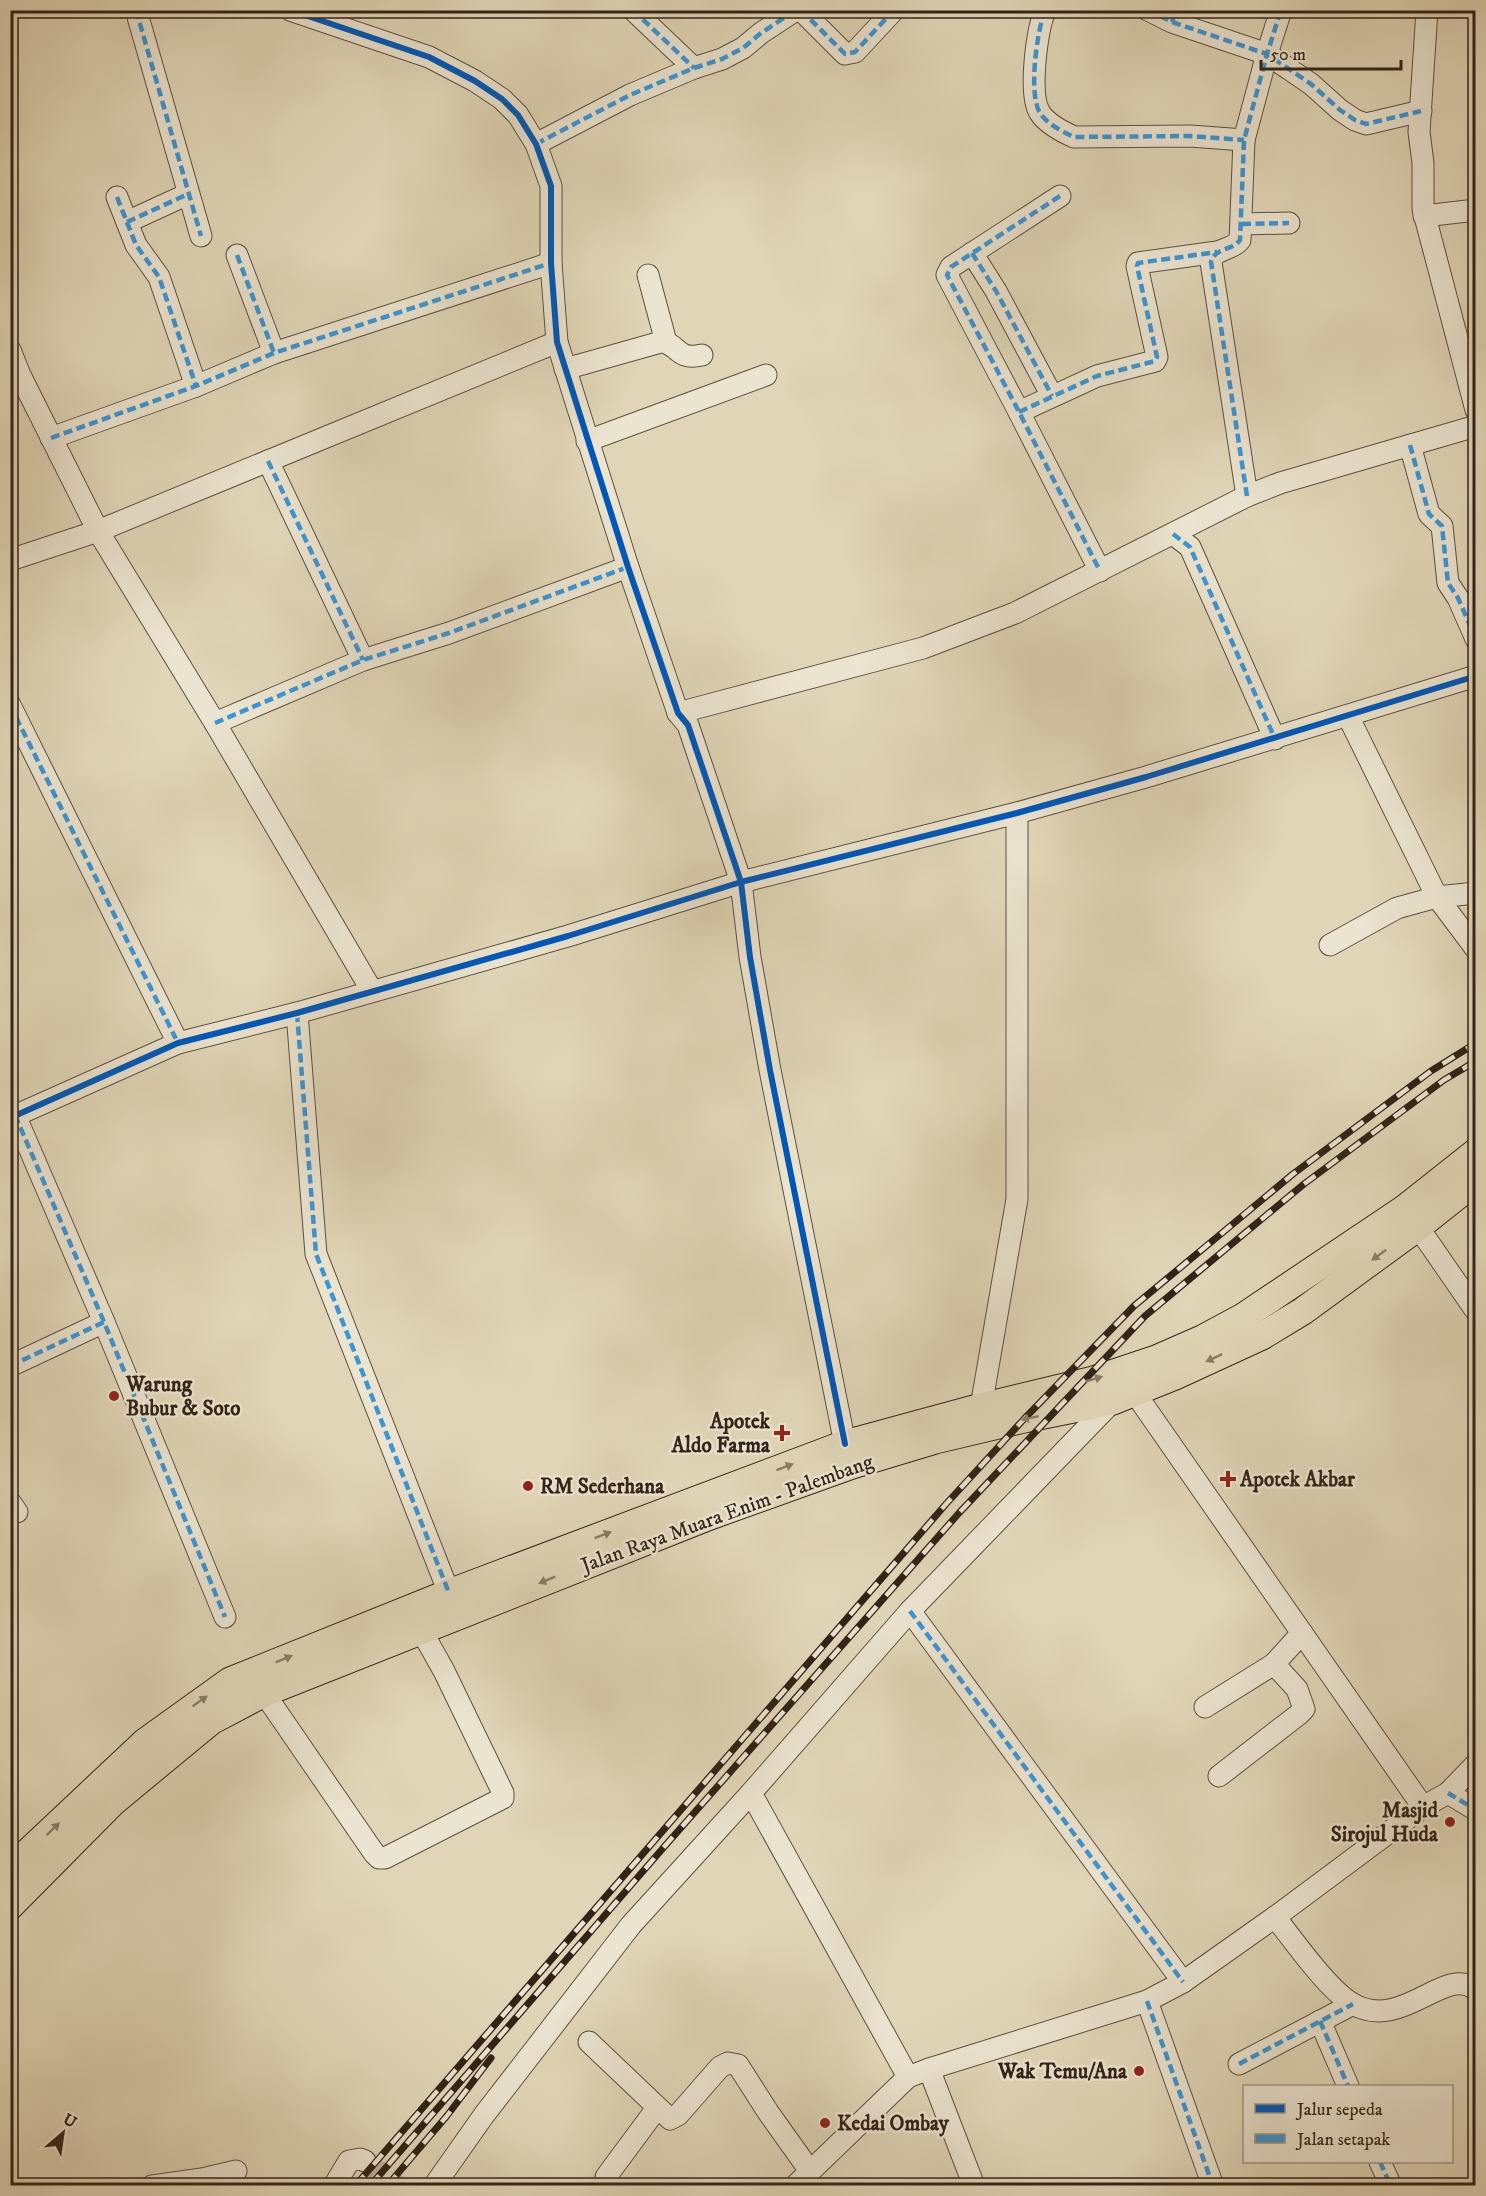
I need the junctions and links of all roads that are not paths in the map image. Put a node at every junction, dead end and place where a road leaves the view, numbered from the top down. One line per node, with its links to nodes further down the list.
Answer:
1 (136, 10): 16 (street)
2 (290, 10): 15 (street)
3 (633, 10): 12 (street)
4 (798, 10): 5 (street); 12 (street)
5 (894, 10)
6 (1045, 10): 14 (street)
7 (1148, 10): 10 (street)
8 (1281, 10): 11 (street)
9 (1427, 10): 13 (street)
10 (1174, 16): 11 (street)
11 (1267, 54): 13 (street); 14 (street)
12 (694, 68): 15 (street)
13 (1420, 111): 20 (street)
14 (1244, 140): 23 (street)
15 (536, 144): 28 (street)
16 (188, 194): 21 (street); 24 (street)
17 (1060, 196): 26 (street)
18 (117, 197): 21 (street)
19 (1476, 210): 20 (street)
20 (1425, 216): 39 (street)
21 (127, 222): 37 (street)
22 (1289, 223): 23 (street)
23 (1242, 224): 25 (street)
24 (201, 236)
25 (1217, 252): 38 (street); 46 (street)
26 (972, 254): 38 (street); 40 (street)
27 (237, 255): 33 (street)
28 (551, 263): 30 (street); 33 (street)
29 (648, 275): 31 (street)
30 (557, 342): 35 (street); 45 (street)
31 (666, 342): 34 (street); 35 (street)
32 (10, 350): 42 (street)
33 (274, 352): 37 (street)
34 (702, 355)
35 (565, 369): 43 (street)
36 (766, 375): 43 (street)
37 (196, 386): 42 (street)
38 (1052, 396): 40 (street)
39 (1476, 410)
40 (1019, 412): 51 (street)
41 (1476, 426): 44 (street)
42 (51, 438): 47 (street)
43 (587, 441): 50 (street)
44 (1410, 446): 46 (street); 52 (street)
45 (268, 461): 47 (street); 53 (street)
46 (1247, 496): 48 (street)
47 (98, 531): 49 (street); 58 (street)
48 (1173, 534): 51 (street); 59 (street)
49 (10, 560)
50 (628, 567): 53 (street); 56 (street)
51 (1100, 572): 56 (street)
52 (1476, 639)
53 (363, 660): 58 (street)
54 (1476, 676): 57 (street)
55 (10, 705): 68 (street)
56 (678, 713): 61 (street)
57 (1348, 716): 59 (street); 63 (street)
58 (215, 723): 66 (street)
59 (1275, 739): 60 (street)
60 (1017, 813): 61 (street); 77 (street)
61 (741, 882): 66 (street); 78 (street)
62 (1476, 893): 63 (street)
63 (1437, 897): 64 (street); 65 (street)
64 (1330, 945)
65 (1476, 949)
66 (372, 992): 67 (street)
67 (297, 1013): 68 (street); 79 (street)
68 (178, 1043): 69 (street)
69 (13, 1117): 74 (street)
70 (1476, 1152): 72 (main road, Jalan Raya Muara Enim - Palembang)
71 (1476, 1181): 72 (main road, Jalan Raya Muara Enim - Palembang)
72 (1411, 1218): 73 (street); 76 (main road, Jalan Raya Muara Enim - Palembang, one-way to 76); 77 (main road, Jalan Raya Muara Enim - Palembang, one-way to 72)
73 (1476, 1311)
74 (104, 1322): 75 (street); 81 (street)
75 (10, 1366)
76 (1124, 1397): 80 (street); 82 (main road, Jalan Raya Muara Enim - Palembang, one-way to 82); 83 (street)
77 (981, 1407): 78 (main road, Jalan Raya Muara Enim - Palembang)
78 (845, 1444): 79 (main road, Jalan Raya Muara Enim - Palembang, one-way to 78)
79 (449, 1593): 93 (main road, Jalan Raya Muara Enim - Palembang, one-way to 79)
80 (910, 1611): 89 (street); 96 (street)
81 (225, 1617)
82 (421, 1629): 85 (main road, Jalan Raya Muara Enim - Palembang); 85 (street)
83 (1302, 1633): 84 (street); 91 (street)
84 (1274, 1664): 86 (street); 88 (street)
85 (264, 1693): 94 (main road, Jalan Raya Muara Enim - Palembang)
86 (1205, 1707)
87 (1476, 1764): 90 (street)
88 (1219, 1776)
89 (751, 1793): 104 (street); 114 (street)
90 (1448, 1793): 91 (street); 92 (street)
91 (1423, 1807): 95 (street)
92 (1476, 1810)
93 (10, 1869)
94 (10, 1906)
95 (1275, 1917): 96 (street); 99 (street)
96 (1183, 1982): 98 (street)
97 (1476, 1990): 99 (street)
98 (1148, 2001): 103 (street); 116 (street)
99 (1353, 2004): 100 (street)
100 (1320, 2021): 102 (street); 105 (street)
101 (590, 2042): 106 (street)
102 (1239, 2064)
103 (929, 2069): 104 (street); 115 (street)
104 (908, 2077): 111 (street)
105 (1348, 2085)
106 (657, 2108): 110 (street); 111 (street)
107 (365, 2161): 113 (street)
108 (1380, 2163): 117 (street)
109 (236, 2171): 112 (street)
110 (606, 2177)
111 (803, 2178)
112 (152, 2186)
113 (334, 2186)
114 (434, 2186)
115 (974, 2186)
116 (1213, 2186)
117 (1391, 2186)

